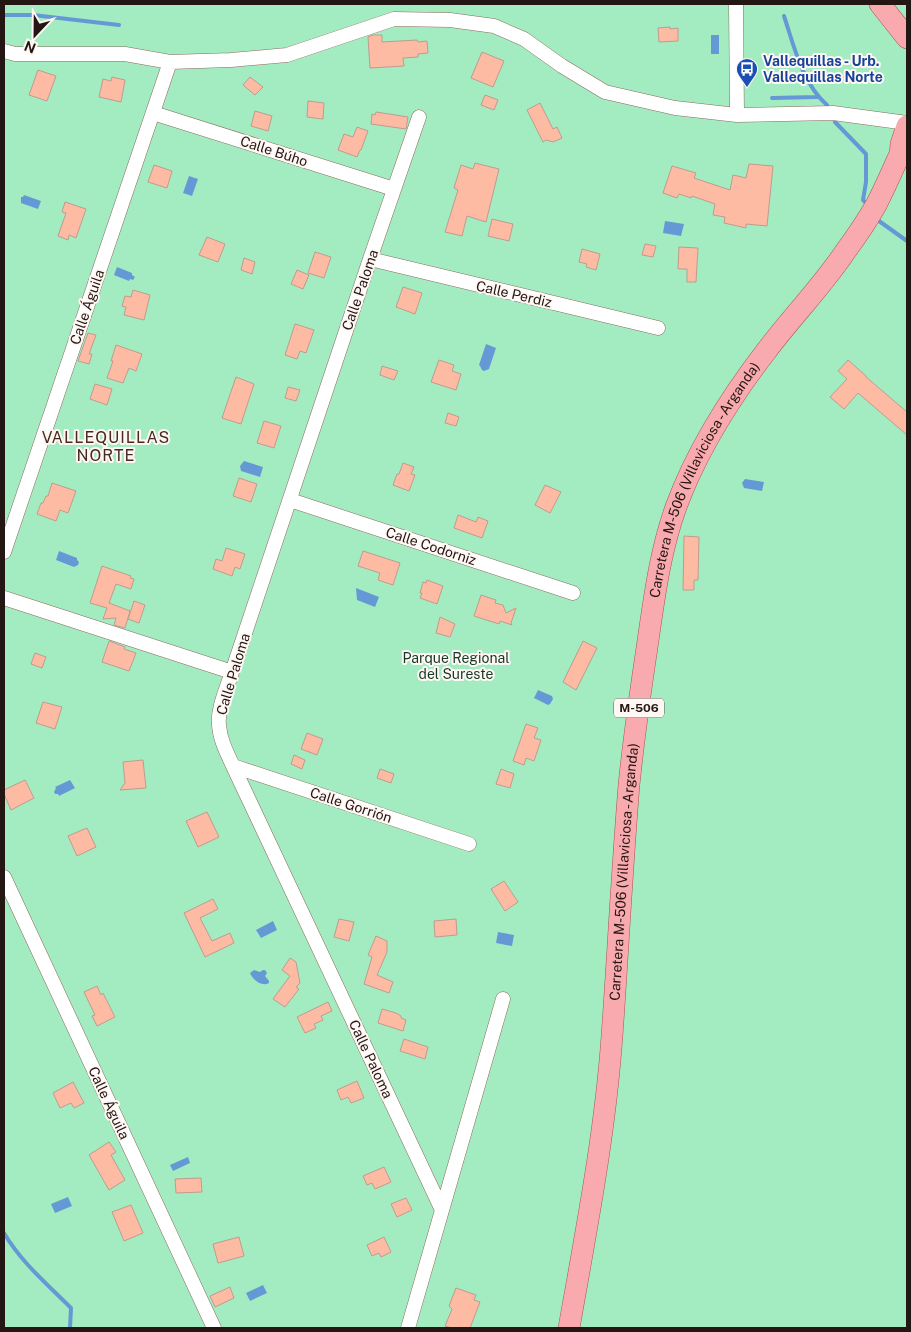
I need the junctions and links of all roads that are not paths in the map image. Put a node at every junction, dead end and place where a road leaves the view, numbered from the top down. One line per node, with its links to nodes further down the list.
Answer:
1 (736, 4): 7 (street)
2 (880, 4): 3 (main road)
3 (907, 38)
4 (4, 51): 5 (street)
5 (170, 62): 6 (street, Calle Águila); 7 (street)
6 (153, 113): 11 (street, Calle Búho); 15 (street, Calle Águila)
7 (737, 115): 9 (street)
8 (419, 117): 11 (street, Calle Paloma)
9 (907, 124): 10 (main road, M-506)
10 (904, 150): 26 (main road, Carretera M-506 (Villaviciosa - Arganda) / M-506)
11 (394, 189): 12 (street, Calle Paloma)
12 (370, 259): 13 (street, Calle Perdiz); 14 (street, Calle Paloma)
13 (658, 328)
14 (290, 500): 16 (street, Calle Codorniz); 18 (street, Calle Paloma)
15 (4, 552)
16 (573, 593)
17 (4, 598): 18 (street)
18 (232, 672): 19 (street, Calle Paloma)
19 (233, 766): 20 (street, Calle Gorrión); 23 (street, Calle Paloma)
20 (470, 844)
21 (4, 877): 24 (street, Calle Águila)
22 (503, 999): 23 (street)
23 (442, 1210): 25 (street)
24 (214, 1328)
25 (408, 1328)
26 (569, 1328)

